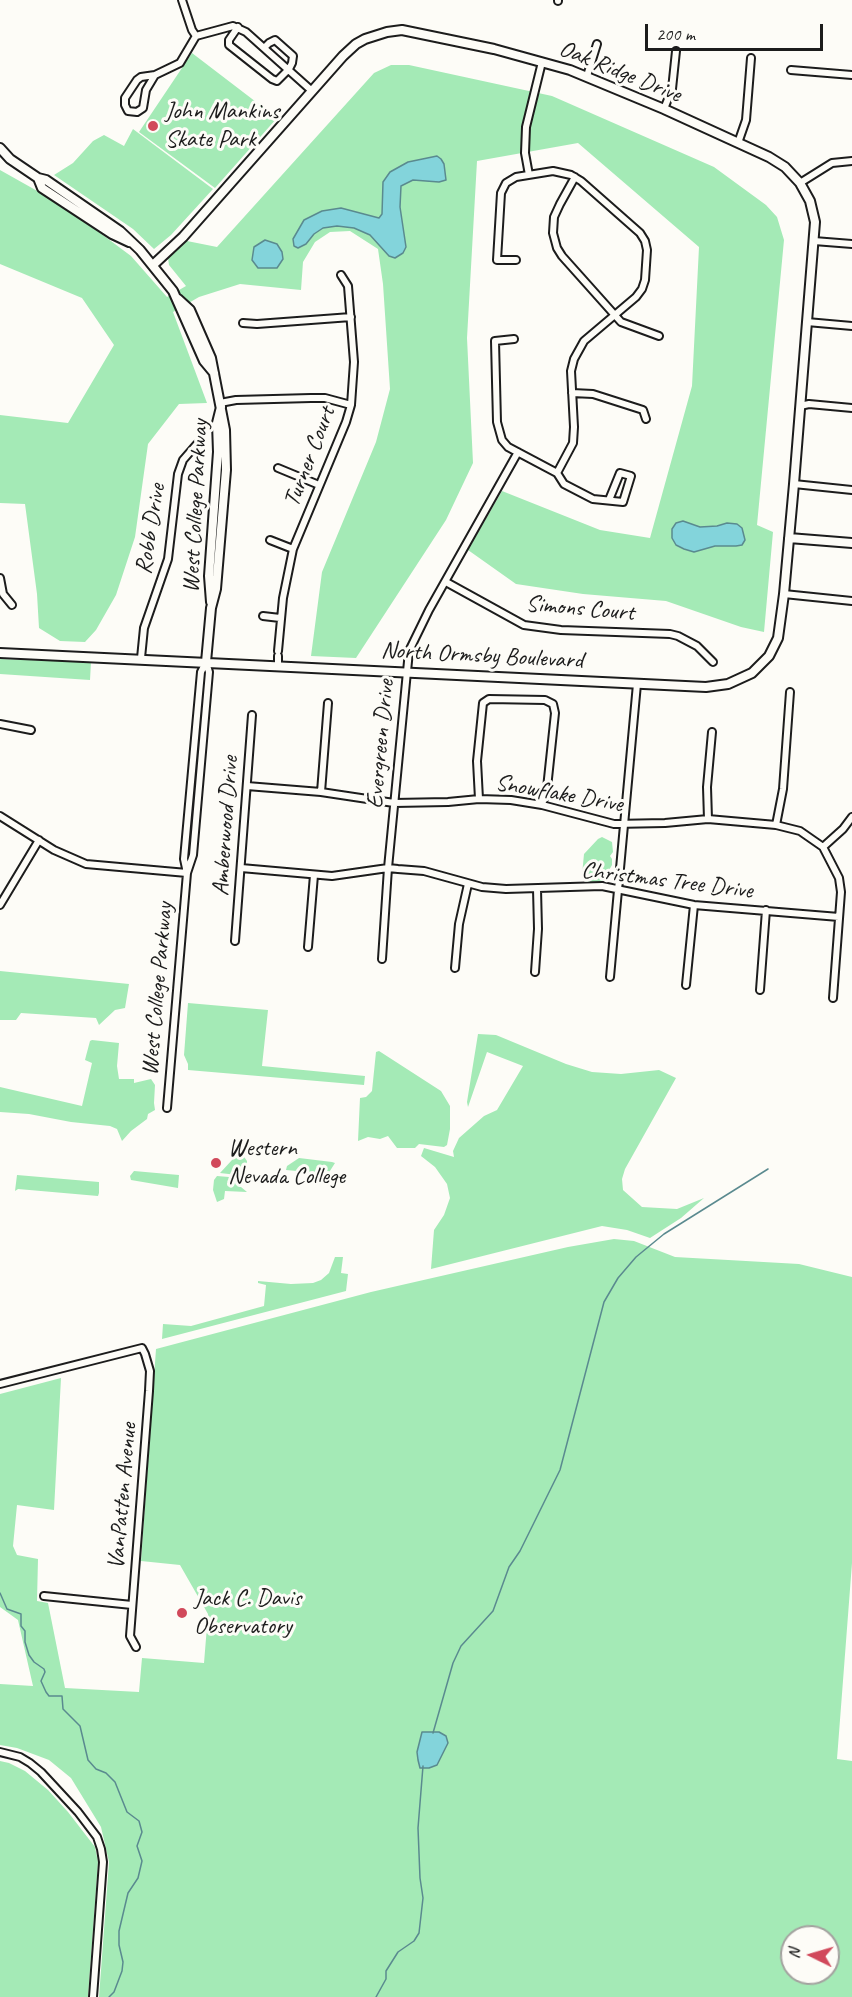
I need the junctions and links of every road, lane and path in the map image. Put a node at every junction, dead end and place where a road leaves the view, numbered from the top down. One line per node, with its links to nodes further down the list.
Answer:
1 (183, 0): 3 (street)
2 (238, 27): 3 (street); 5 (street); 9 (street)
3 (196, 36): 11 (street)
4 (597, 44): 13 (street)
5 (264, 48): 9 (street); 9 (street)
6 (676, 51): 15 (street)
7 (751, 58): 16 (street)
8 (542, 62): 13 (street, Oak Ridge Drive); 14 (street, Oak Ridge Drive); 21 (street)
9 (289, 69): 14 (street)
10 (791, 70): 12 (street)
11 (155, 75): 11 (street)
12 (852, 75)
13 (587, 76): 15 (street, Oak Ridge Drive)
14 (312, 91): 27 (street, Oak Ridge Drive)
15 (664, 109): 16 (street, Oak Ridge Drive)
16 (738, 143): 23 (street, Oak Ridge Drive)
17 (0, 147): 19 (street, West College Parkway)
18 (0, 157): 19 (street, West College Parkway)
19 (10, 159): 27 (street, West College Parkway)
20 (852, 161): 23 (street)
21 (529, 175): 22 (street); 26 (street)
22 (575, 177): 29 (street); 29 (street)
23 (800, 183): 24 (street, Oak Ridge Drive)
24 (814, 241): 25 (street); 31 (street, Oak Ridge Drive)
25 (852, 244)
26 (516, 260)
27 (153, 265): 37 (street, West College Parkway)
28 (342, 275): 30 (street, Turner Court)
29 (615, 316): 34 (street); 36 (street)
30 (351, 317): 32 (street); 38 (street, Turner Court)
31 (807, 322): 33 (street); 39 (street, Oak Ridge Drive)
32 (243, 323)
33 (852, 326)
34 (659, 336)
35 (514, 339): 43 (street)
36 (572, 393): 41 (street); 45 (street)
37 (221, 405): 38 (street); 63 (street, West College Parkway)
38 (351, 405): 47 (street, Turner Court)
39 (800, 405): 40 (street); 46 (street, Oak Ridge Drive)
40 (852, 408)
41 (646, 419)
42 (197, 444): 62 (street, Robb Drive)
43 (518, 452): 45 (street); 55 (street, Evergreen Drive)
44 (278, 468): 47 (street)
45 (557, 473): 49 (street)
46 (794, 484): 48 (street); 50 (street, Oak Ridge Drive)
47 (319, 486): 53 (street, Turner Court)
48 (852, 490)
49 (609, 500): 49 (street)
50 (789, 538): 52 (street); 56 (street, North Ormsby Boulevard)
51 (270, 540): 53 (street)
52 (852, 543)
53 (293, 549): 60 (street, Turner Court)
54 (0, 578): 58 (street)
55 (446, 582): 64 (street, Simons Court); 66 (street, Evergreen Drive)
56 (784, 594): 57 (street); 67 (street, North Ormsby Boulevard)
57 (852, 601)
58 (12, 605)
59 (263, 616): 60 (street)
60 (280, 618): 65 (street, Turner Court)
61 (0, 653): 62 (street, North Ormsby Boulevard)
62 (141, 658): 63 (street, North Ormsby Boulevard)
63 (206, 662): 65 (street, North Ormsby Boulevard); 88 (street, West College Parkway)
64 (713, 662)
65 (278, 666): 66 (street, North Ormsby Boulevard)
66 (406, 672): 67 (street, North Ormsby Boulevard); 77 (street, Evergreen Drive)
67 (637, 684): 82 (street)
68 (790, 692): 83 (street)
69 (328, 703): 75 (street)
70 (252, 715): 74 (street, Amberwood Drive)
71 (0, 724): 72 (street)
72 (31, 730)
73 (712, 732): 81 (street)
74 (247, 786): 75 (street, Snowflake Drive); 86 (street, Amberwood Drive)
75 (321, 792): 77 (street, Snowflake Drive)
76 (479, 799): 77 (street, Snowflake Drive); 78 (street, Snowflake Drive); 78 (street)
77 (394, 803): 87 (street, Evergreen Drive)
78 (542, 805): 82 (street, Snowflake Drive)
79 (0, 816): 84 (street)
80 (852, 817): 85 (street)
81 (708, 819): 82 (street, Snowflake Drive); 83 (street, Snowflake Drive)
82 (625, 825): 92 (street)
83 (776, 825): 85 (street, Snowflake Drive)
84 (39, 840): 88 (street); 94 (street)
85 (823, 847): 96 (street)
86 (241, 868): 89 (street, Christmas Tree Drive); 97 (street, Amberwood Drive)
87 (388, 868): 89 (street, Christmas Tree Drive); 90 (street, Christmas Tree Drive); 99 (street, Evergreen Drive)
88 (187, 873): 106 (street, West College Parkway)
89 (314, 876): 98 (street)
90 (468, 884): 91 (street, Christmas Tree Drive); 100 (street)
91 (537, 889): 92 (street, Christmas Tree Drive); 101 (street)
92 (620, 889): 93 (street, Christmas Tree Drive); 102 (street)
93 (694, 904): 95 (street, Christmas Tree Drive); 103 (street)
94 (0, 905)
95 (766, 910): 96 (street, Christmas Tree Drive); 104 (street)
96 (839, 916): 105 (street)
97 (235, 941)
98 (308, 947)
99 (382, 959)
100 (456, 968)
101 (535, 972)
102 (610, 977)
103 (686, 985)
104 (760, 990)
105 (833, 998)
106 (167, 1108)
107 (0, 1384): 109 (street, VanPatten Avenue)
108 (44, 1596): 109 (street)
109 (132, 1605): 110 (street, VanPatten Avenue)
110 (136, 1647)
111 (0, 1752): 112 (street)
112 (93, 1997)

